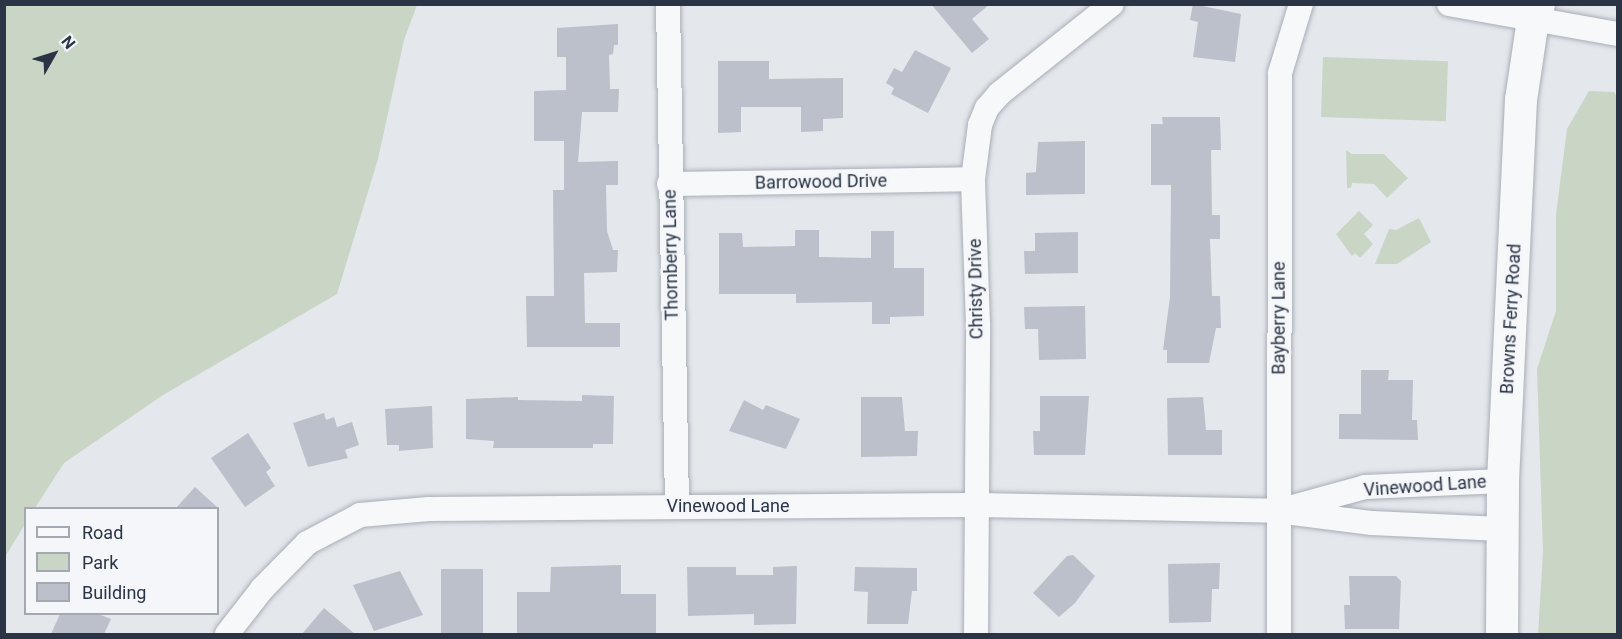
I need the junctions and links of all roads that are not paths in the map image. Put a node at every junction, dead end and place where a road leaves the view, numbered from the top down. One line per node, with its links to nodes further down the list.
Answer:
1 (668, 4): 8 (street, Thornberry Lane)
2 (1112, 4): 7 (street, Christy Drive)
3 (1301, 4): 12 (street, Bayberry Lane)
4 (1449, 4): 5 (street)
5 (1536, 12): 6 (street); 9 (street, Browns Ferry Road)
6 (1617, 34)
7 (973, 179): 8 (street, Barrowood Drive); 11 (street, Christy Drive)
8 (669, 184): 10 (street, Thornberry Lane)
9 (1503, 481): 12 (street, Vinewood Lane); 13 (street, Browns Ferry Road)
10 (677, 506): 11 (street, Vinewood Lane); 14 (street, Vinewood Lane)
11 (978, 506): 12 (street, Vinewood Lane); 15 (street, Christy Drive)
12 (1277, 511): 13 (street, Vinewood Lane); 16 (street, Bayberry Lane)
13 (1502, 529): 17 (street, Browns Ferry Road)
14 (227, 634)
15 (976, 634)
16 (1279, 634)
17 (1502, 634)

